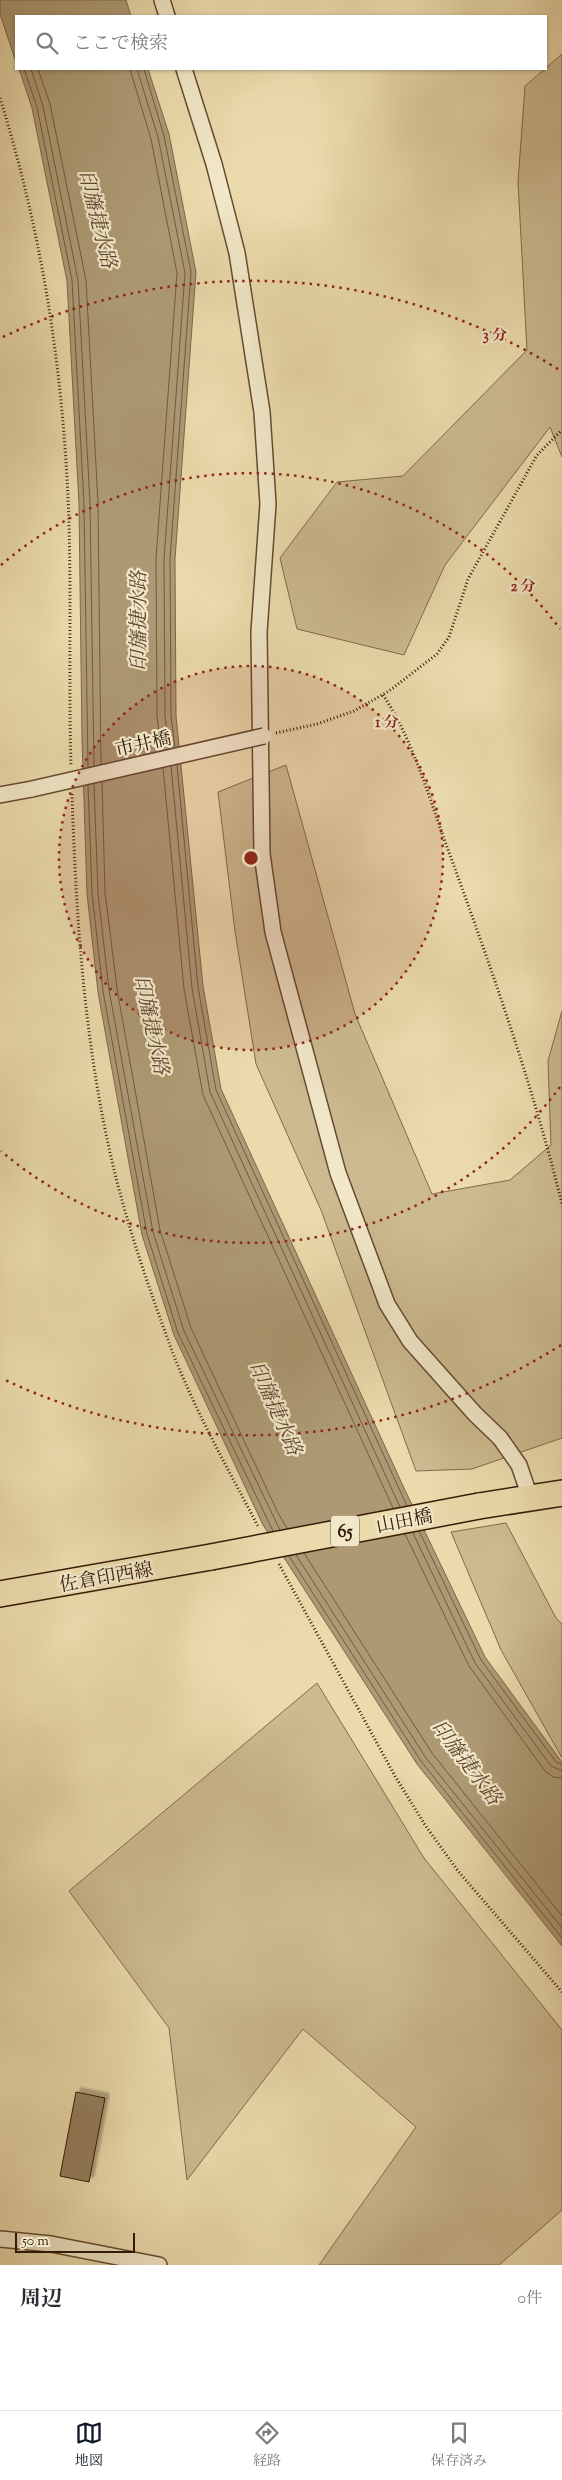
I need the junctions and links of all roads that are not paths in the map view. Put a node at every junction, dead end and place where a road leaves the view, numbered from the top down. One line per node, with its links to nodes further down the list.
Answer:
1 (162, 0): 2 (street)
2 (167, 15)
3 (184, 70): 7 (street)
4 (264, 736): 5 (street, 市井橋, bridge)
5 (0, 795)
6 (562, 1493): 7 (main road, 65)
7 (530, 1497): 8 (main road, 山田橋 / 65, bridge)
8 (211, 1557): 9 (main road, 佐倉印西線 / 65)
9 (0, 1594)
10 (0, 2239): 11 (street)
11 (159, 2265)

